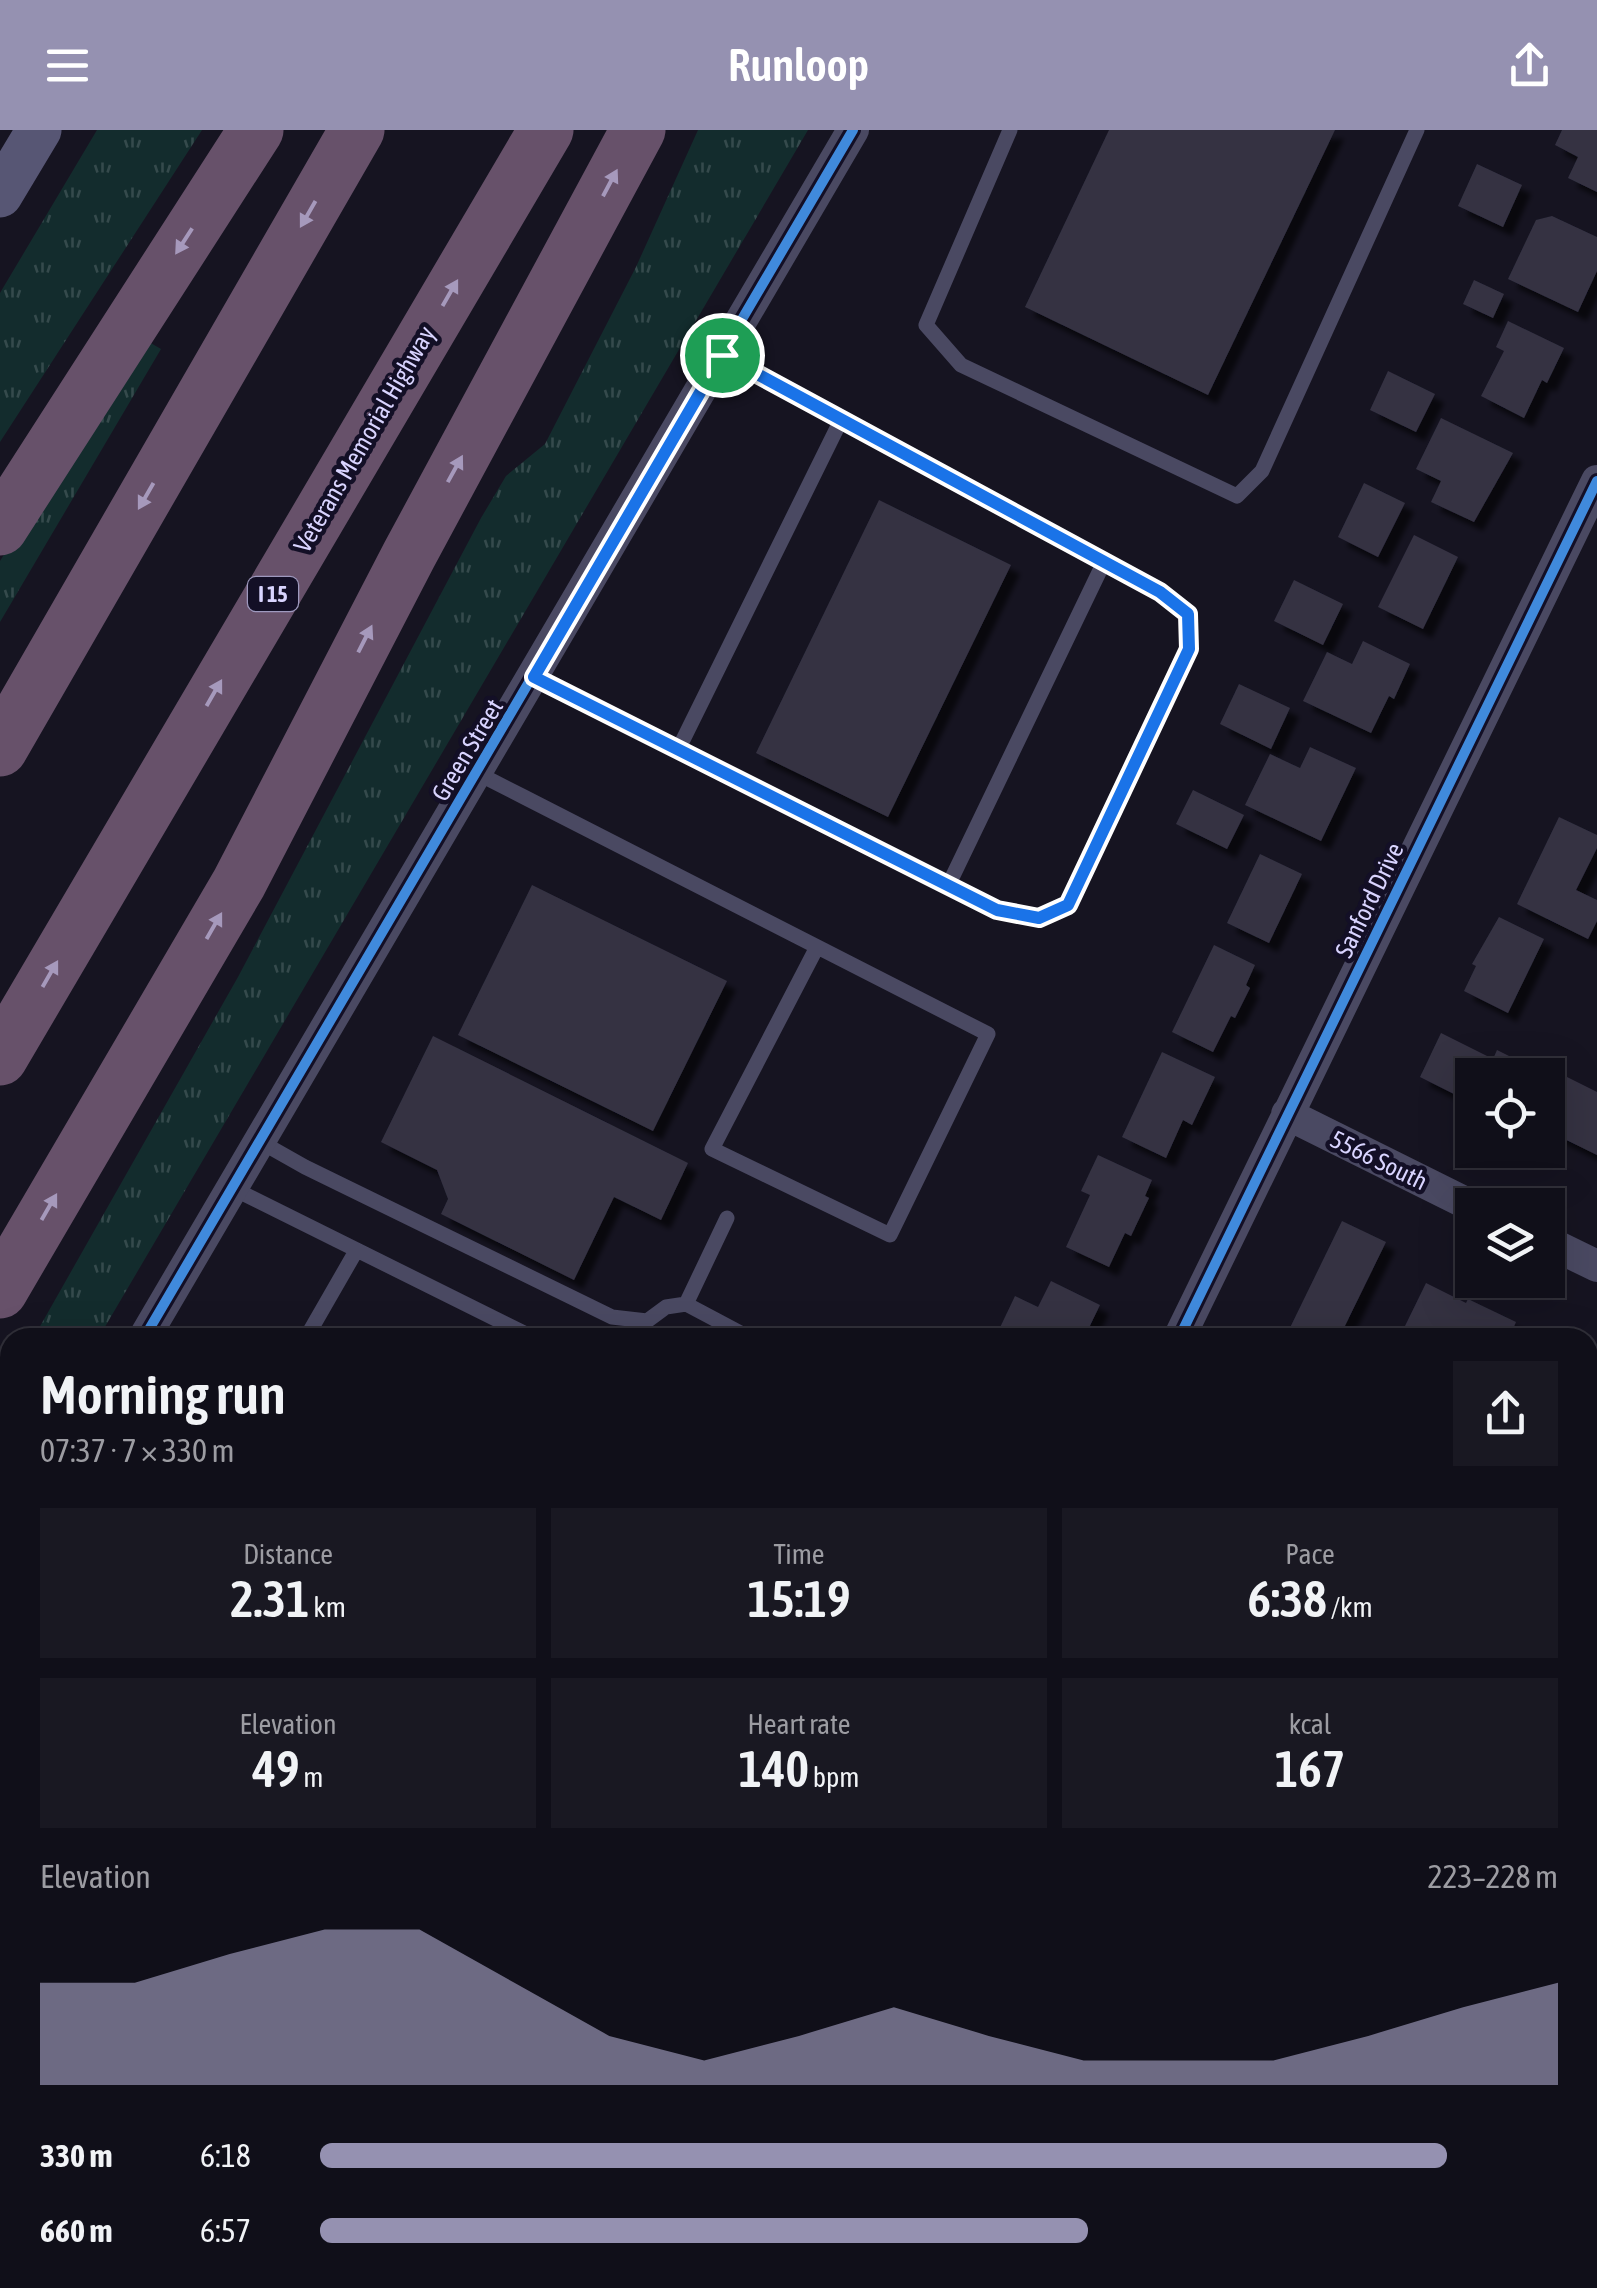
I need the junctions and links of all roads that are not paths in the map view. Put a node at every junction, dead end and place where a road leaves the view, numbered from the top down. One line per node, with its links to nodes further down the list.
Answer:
1 (39, 130): 9 (street)
2 (256, 130): 13 (highway, one-way to 13)
3 (357, 130): 16 (highway, one-way to 16)
4 (546, 130): 21 (highway, Veterans Memorial Highway / I 15, one-way to 4)
5 (638, 130): 30 (highway, one-way to 5)
6 (853, 130): 10 (street, Green Street)
7 (1010, 130): 8 (lane)
8 (1417, 130)
9 (0, 195)
10 (722, 355): 11 (lane); 15 (street, Green Street)
11 (841, 420): 14 (lane); 17 (lane)
12 (1597, 482): 22 (street, Sanford Drive)
13 (0, 528)
14 (1104, 562): 19 (lane); 19 (lane)
15 (534, 677): 17 (lane); 18 (street, Green Street)
16 (0, 749)
17 (678, 750): 19 (lane)
18 (477, 773): 20 (lane); 23 (street, Green Street)
19 (948, 886)
20 (817, 946): 20 (lane)
21 (0, 1058)
22 (1286, 1114): 25 (street, 5566 South); 36 (street, Sanford Drive)
23 (260, 1141): 24 (street, Green Street); 31 (lane)
24 (232, 1188): 27 (lane); 32 (street, Green Street)
25 (1455, 1198)
26 (728, 1218): 31 (lane)
27 (356, 1250): 33 (lane); 34 (lane)
28 (1565, 1250): 29 (street)
29 (1597, 1266)
30 (0, 1291)
31 (686, 1304): 35 (lane)
32 (150, 1328)
33 (312, 1328)
34 (514, 1328)
35 (731, 1328)
36 (1184, 1328)

